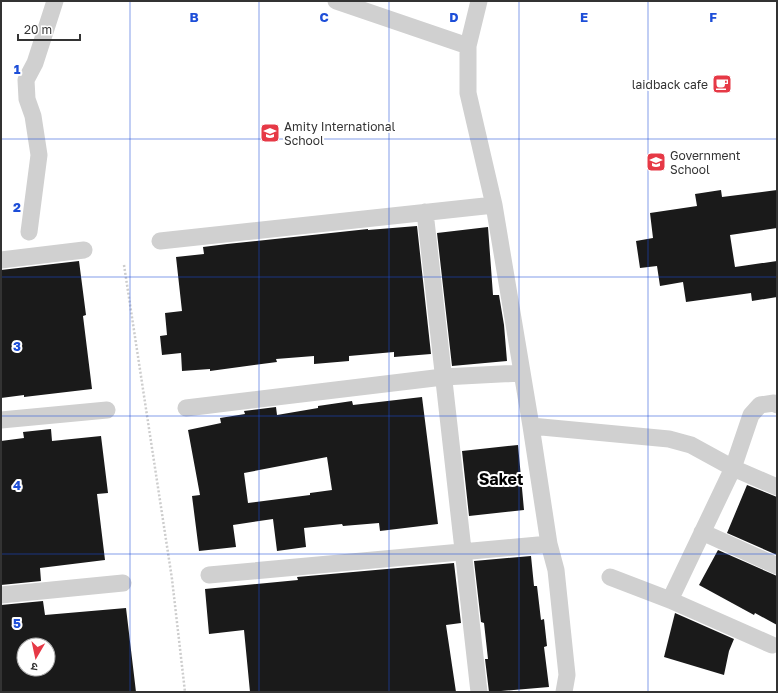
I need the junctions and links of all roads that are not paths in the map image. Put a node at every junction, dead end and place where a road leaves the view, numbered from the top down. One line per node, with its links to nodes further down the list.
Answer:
1 (55, 1): 7 (street)
2 (336, 1): 4 (street)
3 (479, 1): 4 (street)
4 (468, 46): 5 (street)
5 (494, 205): 6 (street); 11 (street)
6 (425, 212): 8 (street); 12 (street)
7 (29, 232)
8 (160, 241)
9 (84, 250): 10 (street)
10 (1, 260)
11 (522, 373): 12 (street); 17 (street)
12 (443, 377): 14 (street); 22 (street)
13 (777, 405): 18 (street)
14 (186, 408)
15 (107, 410): 16 (street)
16 (1, 420)
17 (531, 426): 18 (street); 21 (street)
18 (733, 468): 19 (street); 20 (street)
19 (777, 487)
20 (702, 532): 23 (street); 28 (street)
21 (549, 544): 22 (street); 31 (street)
22 (463, 552): 24 (street); 30 (street)
23 (777, 566)
24 (210, 575)
25 (610, 577): 28 (street)
26 (122, 583): 27 (street)
27 (1, 595)
28 (670, 600): 29 (street)
29 (772, 645)
30 (479, 692)
31 (564, 692)

